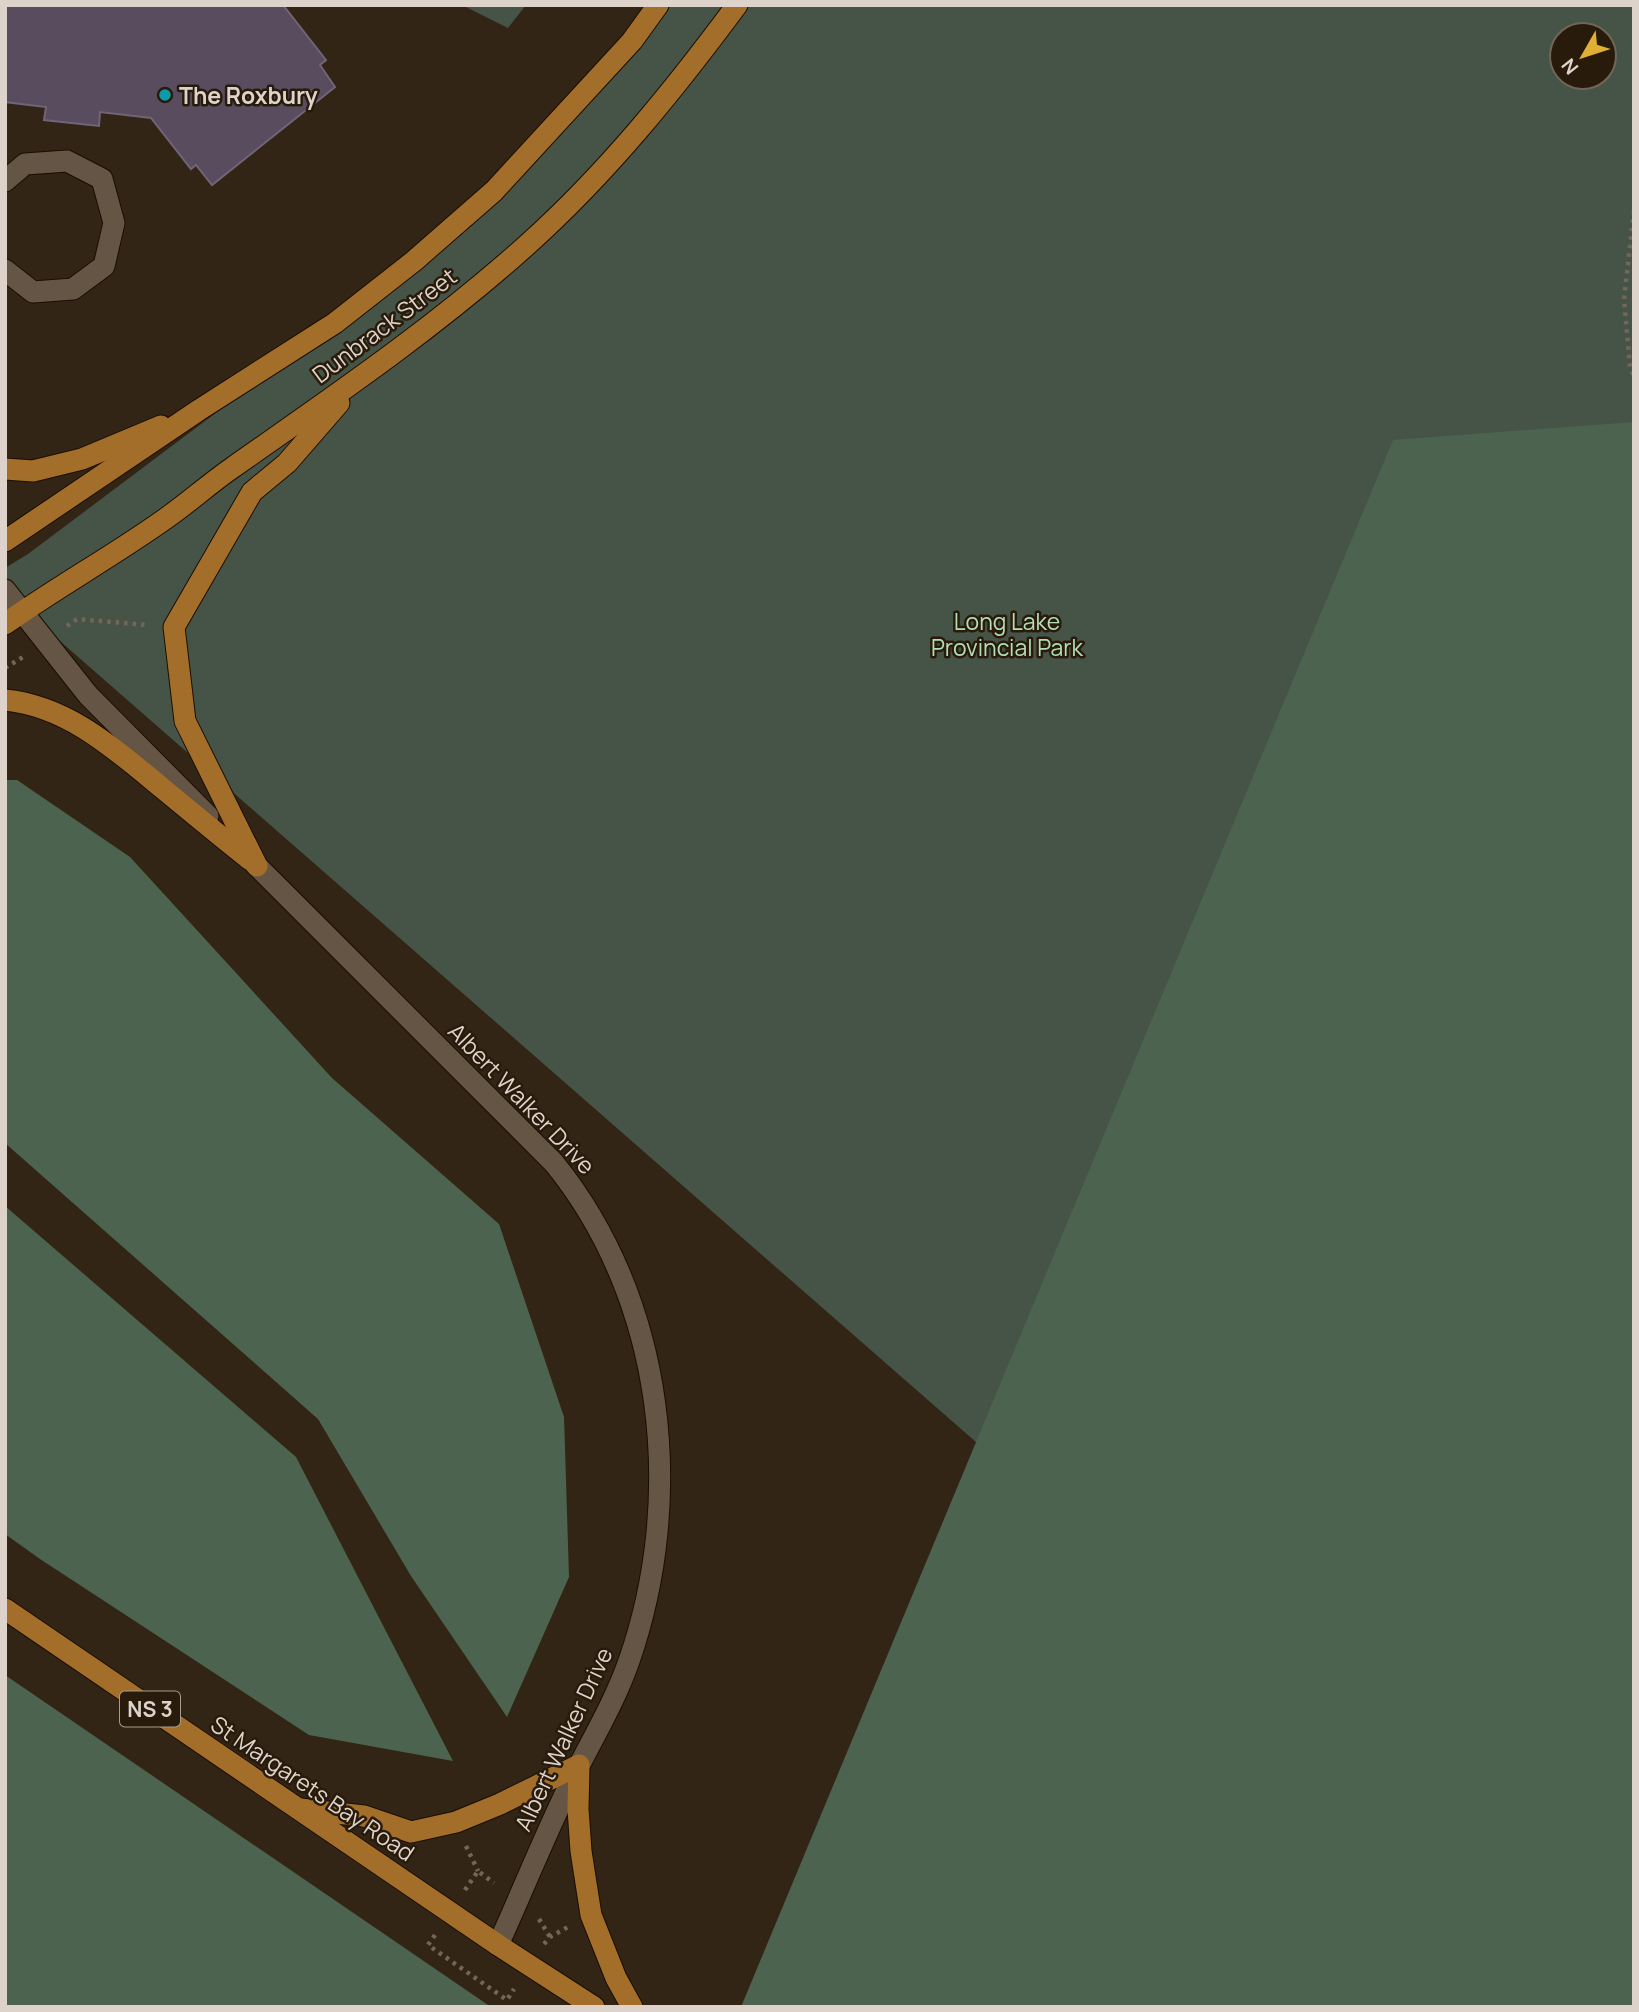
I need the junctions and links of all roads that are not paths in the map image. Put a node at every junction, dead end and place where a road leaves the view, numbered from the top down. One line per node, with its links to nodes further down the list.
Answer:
1 (658, 5): 6 (main road, Dunbrack Street)
2 (737, 5): 5 (main road, Dunbrack Street)
3 (5, 181): 4 (street)
4 (5, 270)
5 (361, 377): 10 (main road, Dunbrack Street); 12 (main road)
6 (199, 410): 7 (main road); 8 (main road, Dunbrack Street)
7 (5, 469)
8 (5, 541)
9 (5, 590): 10 (street, Albert Walker Drive)
10 (14, 618): 12 (street, Albert Walker Drive)
11 (5, 700): 12 (main road)
12 (257, 866): 14 (street, Albert Walker Drive)
13 (5, 1609): 15 (main road, St Margarets Bay Road / NS 3)
14 (579, 1765): 15 (main road); 16 (street, Albert Walker Drive); 18 (main road)
15 (296, 1808): 16 (main road, St Margarets Bay Road / NS 3)
16 (498, 1945): 17 (main road, St Margarets Bay Road / NS 3)
17 (594, 2007)
18 (632, 2007)

